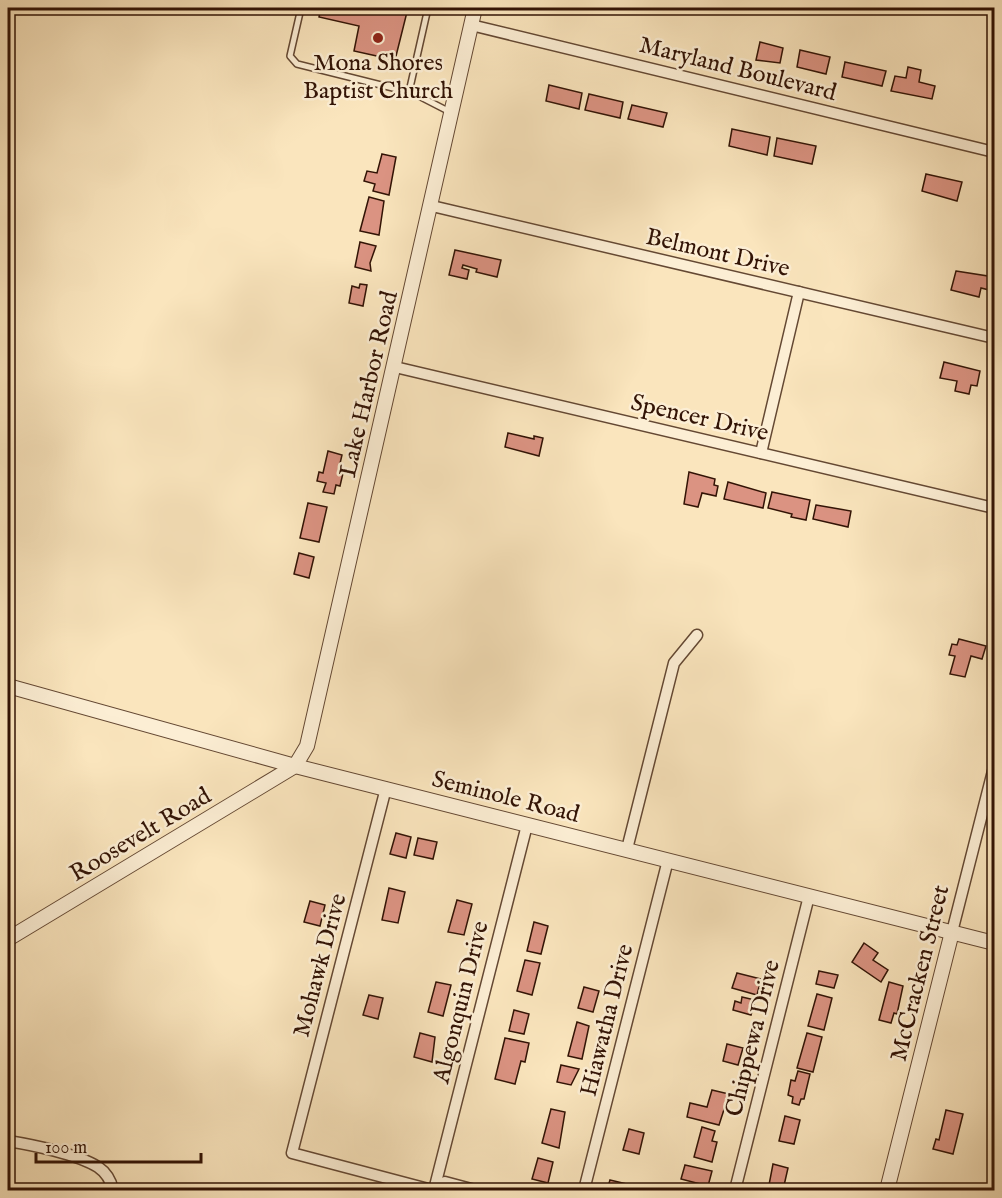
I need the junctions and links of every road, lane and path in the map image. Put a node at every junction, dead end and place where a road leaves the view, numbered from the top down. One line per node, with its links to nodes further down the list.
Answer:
1 (301, 8): 5 (lane)
2 (428, 8): 5 (lane)
3 (475, 8): 4 (street, Lake Harbor Road)
4 (471, 25): 6 (street, Lake Harbor Road); 7 (street, Maryland Boulevard)
5 (410, 92): 6 (lane)
6 (451, 113): 8 (street, Lake Harbor Road)
7 (994, 152)
8 (432, 206): 9 (street, Belmont Drive); 11 (street, Lake Harbor Road)
9 (799, 292): 10 (street, Belmont Drive); 12 (street)
10 (994, 338)
11 (395, 367): 12 (street, Spencer Drive); 16 (street, Lake Harbor Road)
12 (761, 453): 13 (street, Spencer Drive)
13 (994, 508)
14 (697, 635): 20 (street)
15 (8, 686): 16 (street, Seminole Road)
16 (295, 766): 18 (street, Seminole Road); 24 (street, Roosevelt Road)
17 (994, 767): 23 (street, McCracken Street)
18 (386, 788): 19 (street, Seminole Road); 28 (street, Mohawk Drive)
19 (527, 825): 20 (street, Seminole Road); 28 (street, Algonquin Drive)
20 (627, 849): 21 (street, Seminole Road)
21 (668, 860): 22 (street, Seminole Road); 30 (street, Hiawatha Drive)
22 (809, 896): 23 (street, Seminole Road); 31 (street, Chippewa Drive)
23 (952, 932): 25 (street, Seminole Road); 32 (street, McCracken Street)
24 (8, 939)
25 (994, 943)
26 (8, 1141): 27 (street)
27 (113, 1191)
28 (434, 1191): 29 (street)
29 (475, 1191)
30 (584, 1191)
31 (735, 1191)
32 (886, 1191)

